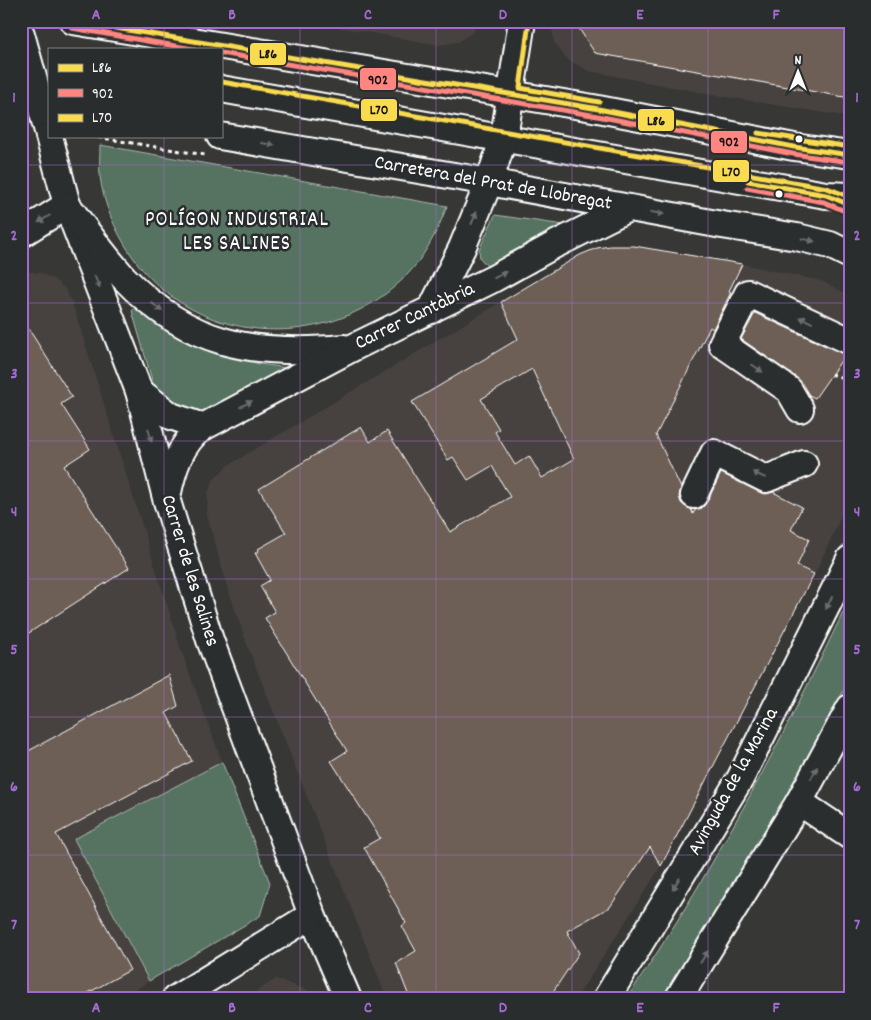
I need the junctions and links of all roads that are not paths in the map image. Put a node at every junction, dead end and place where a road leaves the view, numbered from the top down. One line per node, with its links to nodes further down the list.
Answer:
1 (73, 21): 5 (street)
2 (522, 21): 5 (street)
3 (30, 52): 6 (street, Carrer de les Salines)
4 (222, 89): 9 (street)
5 (511, 94): 9 (street); 11 (street)
6 (37, 104): 7 (street, Carrer de les Salines)
7 (48, 132)
8 (222, 136): 12 (street, Carretera del Prat de Llobregat, one-way to 12)
9 (504, 137): 12 (street); 13 (street)
10 (50, 138): 14 (street, Carrer de les Salines)
11 (850, 155)
12 (489, 182): 15 (street, Carretera del Prat de Llobregat); 18 (street, one-way to 12)
13 (842, 199)
14 (67, 205): 16 (street, one-way to 16); 20 (street, one-way to 20); 21 (street, Carrer de les Salines, one-way to 21)
15 (628, 208): 17 (street, Carretera del Prat de Llobregat, one-way to 17); 18 (street, Carrer Cantàbria, one-way to 15)
16 (21, 234)
17 (850, 255)
18 (431, 310): 20 (street, Carrer Cantàbria)
19 (850, 341): 22 (street, one-way to 22)
20 (354, 347): 23 (street, Carrer Cantàbria, one-way to 20)
21 (139, 391): 23 (street); 26 (street, Carrer de les Salines, one-way to 26)
22 (800, 409)
23 (202, 427): 26 (street, Carrer Cantàbria)
24 (804, 464): 25 (street, one-way to 25)
25 (694, 495)
26 (166, 498): 31 (street, Carrer de les Salines)
27 (850, 559): 34 (street, Avinguda de la Marina, one-way to 34)
28 (850, 708): 29 (street, one-way to 28)
29 (799, 802): 30 (street); 35 (street, one-way to 29)
30 (850, 836)
31 (312, 916): 32 (street); 33 (street, Carrer de les Salines)
32 (175, 999)
33 (348, 999)
34 (606, 999)
35 (678, 999)

